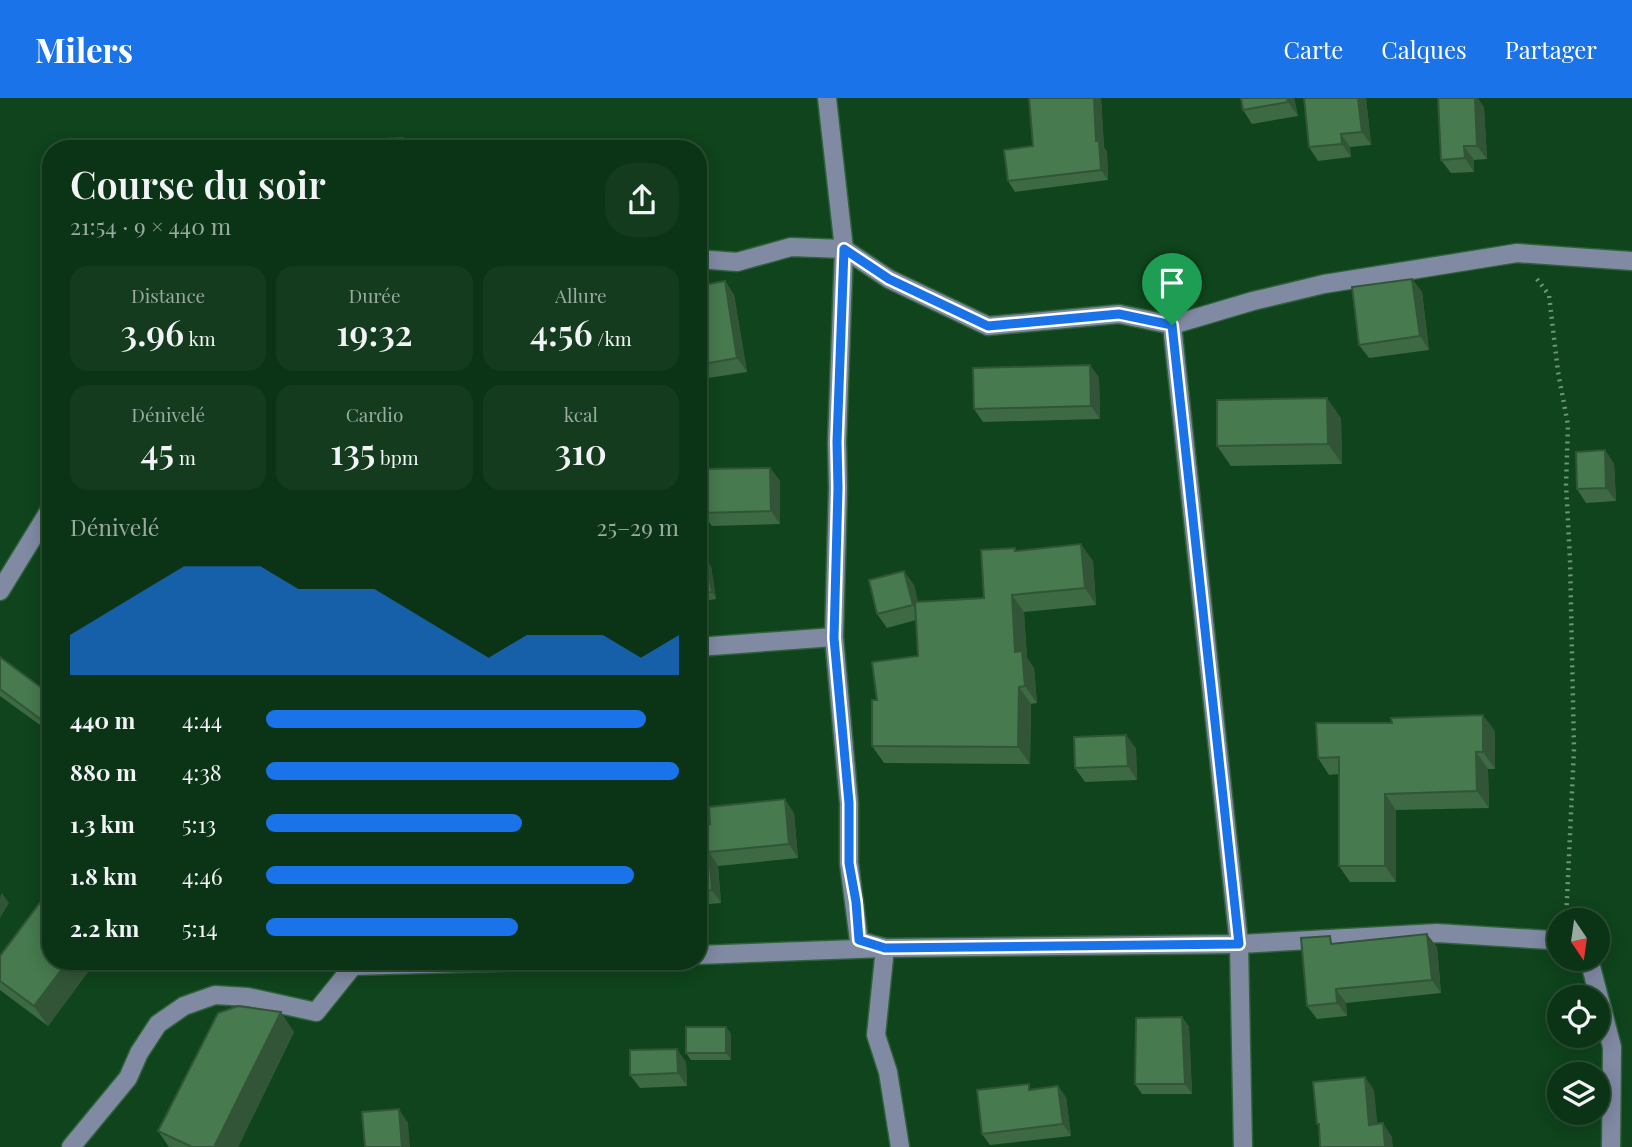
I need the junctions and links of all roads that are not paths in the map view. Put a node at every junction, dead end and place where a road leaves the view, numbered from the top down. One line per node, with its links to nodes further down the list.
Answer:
1 (827, 98): 2 (street)
2 (844, 249): 3 (street); 5 (street); 8 (street)
3 (707, 260)
4 (1632, 261): 5 (street)
5 (1172, 325): 11 (street)
6 (42, 523): 7 (street)
7 (0, 591)
8 (834, 638): 9 (street); 12 (street)
9 (707, 646)
10 (1547, 940): 11 (street)
11 (1239, 944): 12 (street); 18 (street)
12 (885, 948): 13 (street); 17 (street)
13 (707, 956)
14 (347, 970): 16 (street)
15 (1592, 971): 19 (street)
16 (71, 1147)
17 (900, 1147)
18 (1243, 1147)
19 (1611, 1147)

